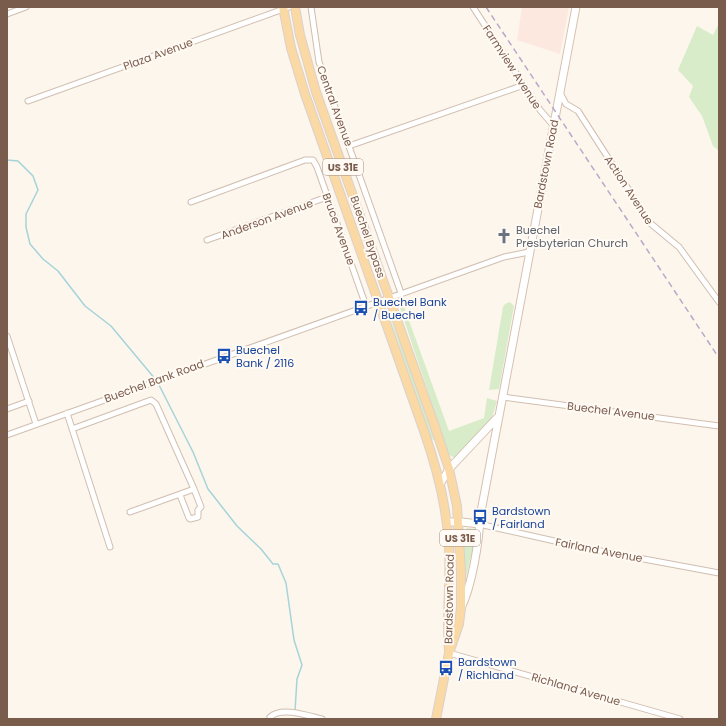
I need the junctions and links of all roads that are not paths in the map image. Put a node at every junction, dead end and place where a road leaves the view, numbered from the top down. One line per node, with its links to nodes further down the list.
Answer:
1 (26, 7): 7 (street)
2 (295, 7): 18 (main road, Buechel Bypass / US 31E)
3 (311, 7): 12 (street, Central Avenue)
4 (473, 7): 8 (street, Farmview Avenue)
5 (576, 7): 9 (main road, Bardstown Road)
6 (285, 8): 10 (street, Plaza Avenue); 18 (main road, Buechel Bypass / US 31E)
7 (7, 14)
8 (524, 85): 11 (street, Farmview Avenue); 12 (street)
9 (560, 93): 11 (main road, Bardstown Road); 19 (street, Action Avenue)
10 (28, 101)
11 (553, 125): 16 (main road, Bardstown Road)
12 (349, 146): 17 (street, Central Avenue)
13 (327, 197): 14 (street, Bruce Avenue); 15 (street, Anderson Avenue); 20 (street, Bruce Avenue)
14 (191, 202)
15 (208, 240)
16 (529, 252): 17 (street, Buechel Bank Road); 22 (main road, Bardstown Road)
17 (401, 294): 18 (street, Buechel Bank Road)
18 (384, 300): 20 (street, Buechel Bank Road); 31 (main road, Buechel Bypass / US 31E); 32 (main road, Buechel Bypass / US 31E)
19 (719, 302)
20 (366, 306): 25 (street, Buechel Bank Road)
21 (7, 336): 23 (street)
22 (503, 397): 26 (main road, Bardstown Road); 28 (street, Buechel Avenue)
23 (29, 401): 24 (street); 27 (street)
24 (7, 409)
25 (67, 413): 27 (street, Buechel Bank Road); 29 (street)
26 (499, 416): 33 (main road); 40 (main road, Bardstown Road)
27 (36, 424): 30 (street, Buechel Bank Road)
28 (719, 426)
29 (72, 429): 35 (street); 41 (street)
30 (7, 435)
31 (440, 441): 32 (street); 33 (main road, Buechel Bypass / US 31E)
32 (429, 444): 34 (main road, Buechel Bypass / US 31E)
33 (449, 469): 34 (main road); 39 (main road, Buechel Bypass / US 31E)
34 (440, 484): 38 (main road, Buechel Bypass / US 31E)
35 (194, 489): 36 (street); 36 (street)
36 (180, 495): 37 (street)
37 (130, 512)
38 (447, 522): 39 (main road); 44 (main road, Bardstown Road / US 31E)
39 (458, 522): 40 (main road); 43 (main road, Buechel Bypass / US 31E)
40 (479, 524): 42 (street, Fairland Avenue); 43 (main road, Bardstown Road)
41 (110, 547)
42 (719, 573)
43 (461, 608): 45 (main road, Bardstown Road / US 31E)
44 (447, 623): 45 (main road); 46 (main road, Bardstown Road / US 31E)
45 (459, 624): 46 (main road, Bardstown Road / US 31E)
46 (449, 653): 49 (main road, Bardstown Road / US 31E); 50 (street, Richland Avenue)
47 (270, 717): 48 (street)
48 (322, 719)
49 (436, 719)
50 (680, 719)

